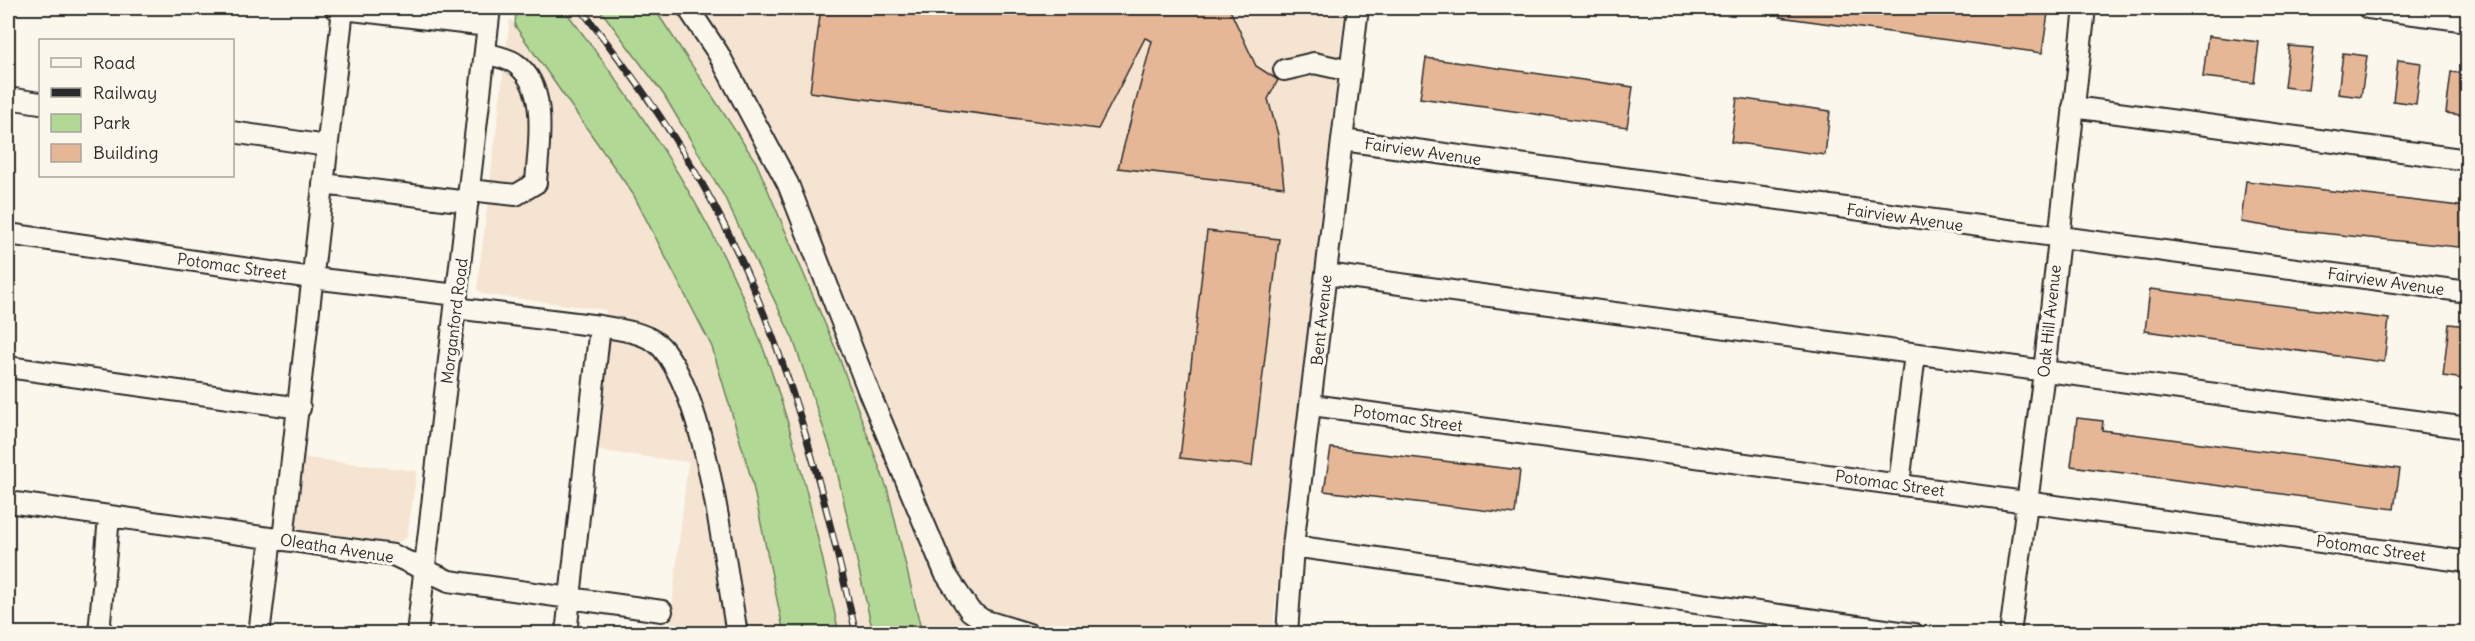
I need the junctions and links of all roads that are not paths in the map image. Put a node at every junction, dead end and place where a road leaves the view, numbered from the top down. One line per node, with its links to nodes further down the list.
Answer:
1 (339, 8): 6 (street); 16 (street)
2 (688, 8): 48 (street)
3 (1358, 8): 10 (street, Bent Avenue)
4 (2085, 8): 13 (street, Oak Hill Avenue)
5 (2368, 8): 7 (street)
6 (489, 17): 8 (street, Morganford Road)
7 (2468, 21)
8 (485, 53): 19 (street, Morganford Road); 19 (street)
9 (1284, 70): 10 (street)
10 (1350, 71): 15 (street, Bent Avenue)
11 (8, 98): 12 (street)
12 (39, 103)
13 (2073, 107): 17 (street); 21 (street, Oak Hill Avenue)
14 (234, 132): 16 (street)
15 (1342, 140): 21 (street, Fairview Avenue); 22 (street, Bent Avenue)
16 (327, 146): 18 (street)
17 (2468, 160)
18 (323, 184): 19 (street); 23 (street)
19 (468, 196): 25 (street, Morganford Road)
20 (8, 234): 23 (street, Potomac Street)
21 (2058, 238): 24 (street, Fairview Avenue); 29 (street, Oak Hill Avenue)
22 (1326, 274): 27 (street); 30 (street, Bent Avenue)
23 (312, 278): 25 (street, Potomac Street); 31 (street)
24 (2468, 292)
25 (456, 302): 26 (street, Potomac Street); 40 (street, Morganford Road)
26 (600, 326): 41 (street); 47 (street, Potomac Street)
27 (1915, 354): 29 (street); 33 (street)
28 (8, 367): 31 (street)
29 (2044, 372): 32 (street); 34 (street, Oak Hill Avenue)
30 (1312, 405): 33 (street, Potomac Street); 38 (street, Bent Avenue)
31 (300, 408): 37 (street)
32 (2468, 429)
33 (1899, 484): 34 (street, Potomac Street)
34 (2026, 501): 39 (street, Potomac Street); 51 (street, Oak Hill Avenue)
35 (8, 502): 36 (street, Oleatha Avenue)
36 (108, 516): 37 (street, Oleatha Avenue); 43 (street)
37 (277, 538): 40 (street, Oleatha Avenue); 44 (street)
38 (1293, 546): 49 (street, Bent Avenue); 50 (street)
39 (2468, 561)
40 (424, 569): 41 (street, Oleatha Avenue); 45 (street, Morganford Road)
41 (570, 598): 42 (street, Oleatha Avenue); 46 (street)
42 (662, 611)
43 (99, 633)
44 (259, 633)
45 (417, 633)
46 (566, 633)
47 (737, 633)
48 (1029, 633)
49 (1287, 633)
50 (1914, 633)
51 (2010, 633)

